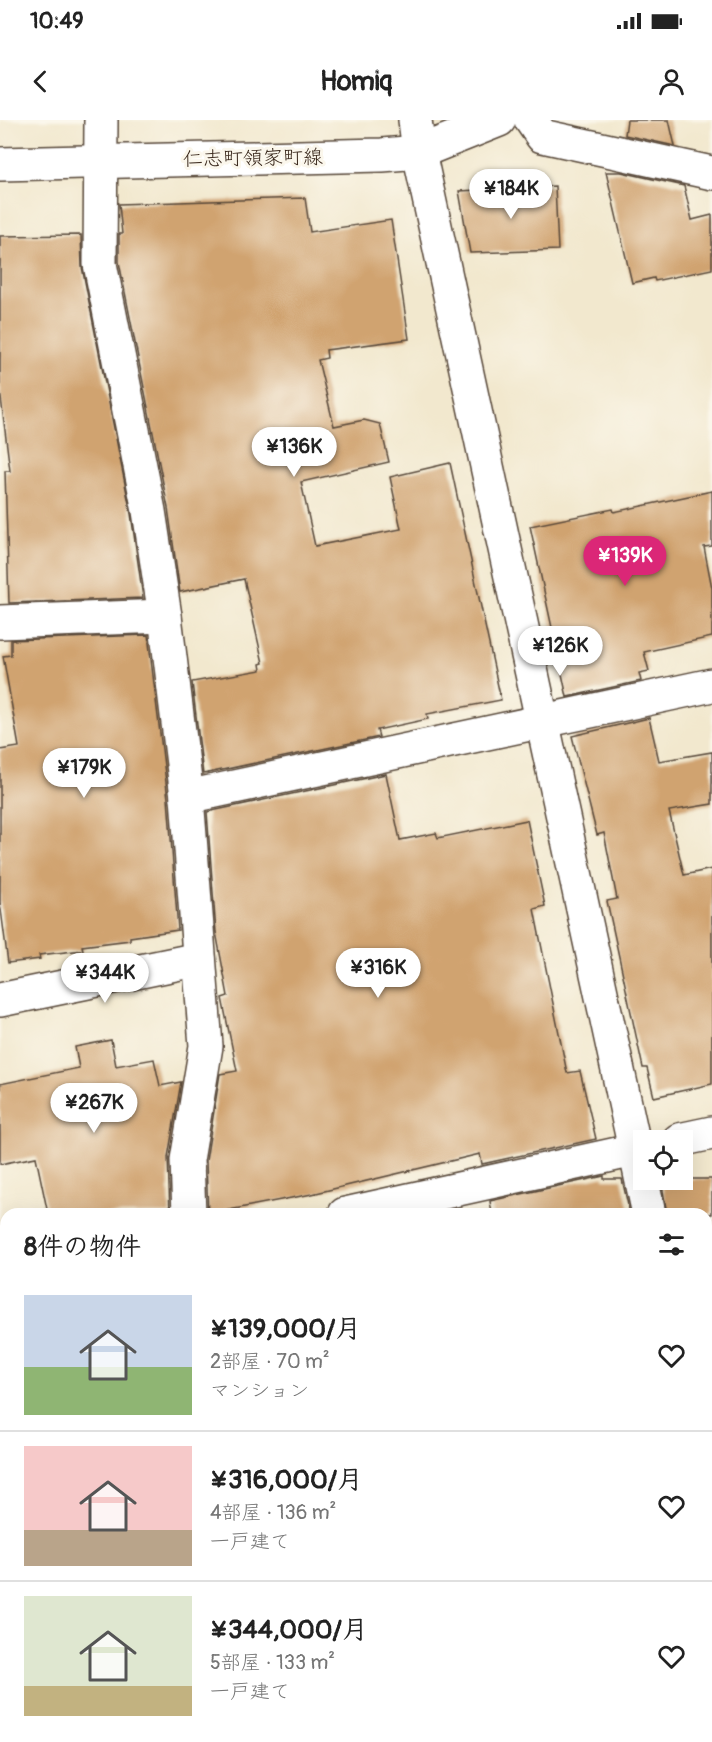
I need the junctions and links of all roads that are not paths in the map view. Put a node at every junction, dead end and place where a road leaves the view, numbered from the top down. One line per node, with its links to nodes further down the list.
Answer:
1 (101, 120): 6 (street)
2 (415, 120): 5 (street)
3 (499, 120): 5 (street, 仁志町領家町線)
4 (531, 120): 8 (street)
5 (419, 152): 6 (street, 仁志町領家町線); 12 (street)
6 (99, 162): 7 (street, 仁志町領家町線); 9 (street)
7 (0, 164)
8 (712, 172)
9 (165, 616): 10 (street); 13 (street)
10 (0, 622)
11 (712, 686): 12 (street)
12 (544, 723): 13 (street); 16 (street)
13 (187, 797): 14 (street)
14 (199, 959): 15 (street); 21 (street)
15 (0, 1000)
16 (636, 1130)
17 (712, 1133): 18 (street)
18 (693, 1137)
19 (633, 1150): 22 (street)
20 (646, 1190): 23 (street)
21 (189, 1208)
22 (372, 1208)
23 (648, 1208)

